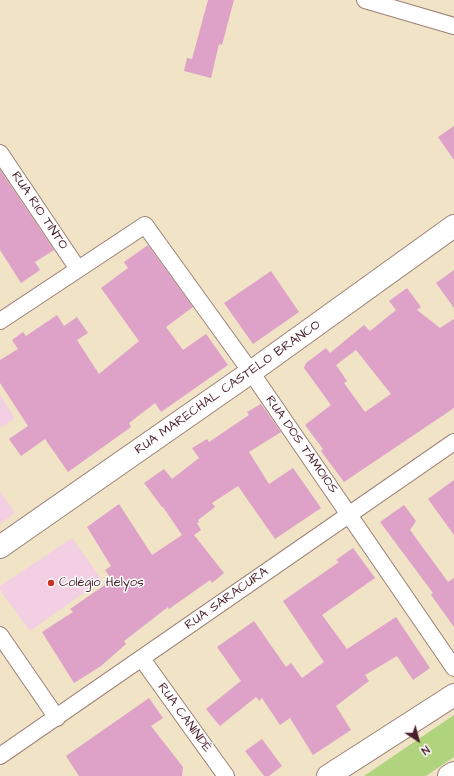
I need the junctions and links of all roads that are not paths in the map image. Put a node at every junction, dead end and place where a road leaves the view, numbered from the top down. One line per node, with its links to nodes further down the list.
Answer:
1 (365, 0): 2 (street)
2 (454, 26)
3 (0, 154): 5 (street, RUA RIO TINTO)
4 (454, 226): 7 (street, RUA MARECHAL CASTELO BRANCO)
5 (78, 269): 6 (street); 7 (street, RUA DOS TAMOIOS)
6 (0, 321)
7 (251, 372): 9 (street, RUA DOS TAMOIOS); 10 (street, RUA MARECHAL CASTELO BRANCO)
8 (454, 442): 9 (street, RUA SARACURA)
9 (349, 514): 12 (street, RUA SARACURA); 13 (street, RUA DOS TAMOIOS)
10 (0, 547)
11 (0, 635): 15 (street)
12 (142, 659): 15 (street, RUA SARACURA); 19 (street, RUA CANINDÉ)
13 (454, 668)
14 (454, 695): 17 (street)
15 (57, 718): 16 (street, RUA SARACURA)
16 (0, 756)
17 (344, 769): 20 (street)
18 (454, 773): 21 (street)
19 (226, 776)
20 (328, 776)
21 (449, 776)

